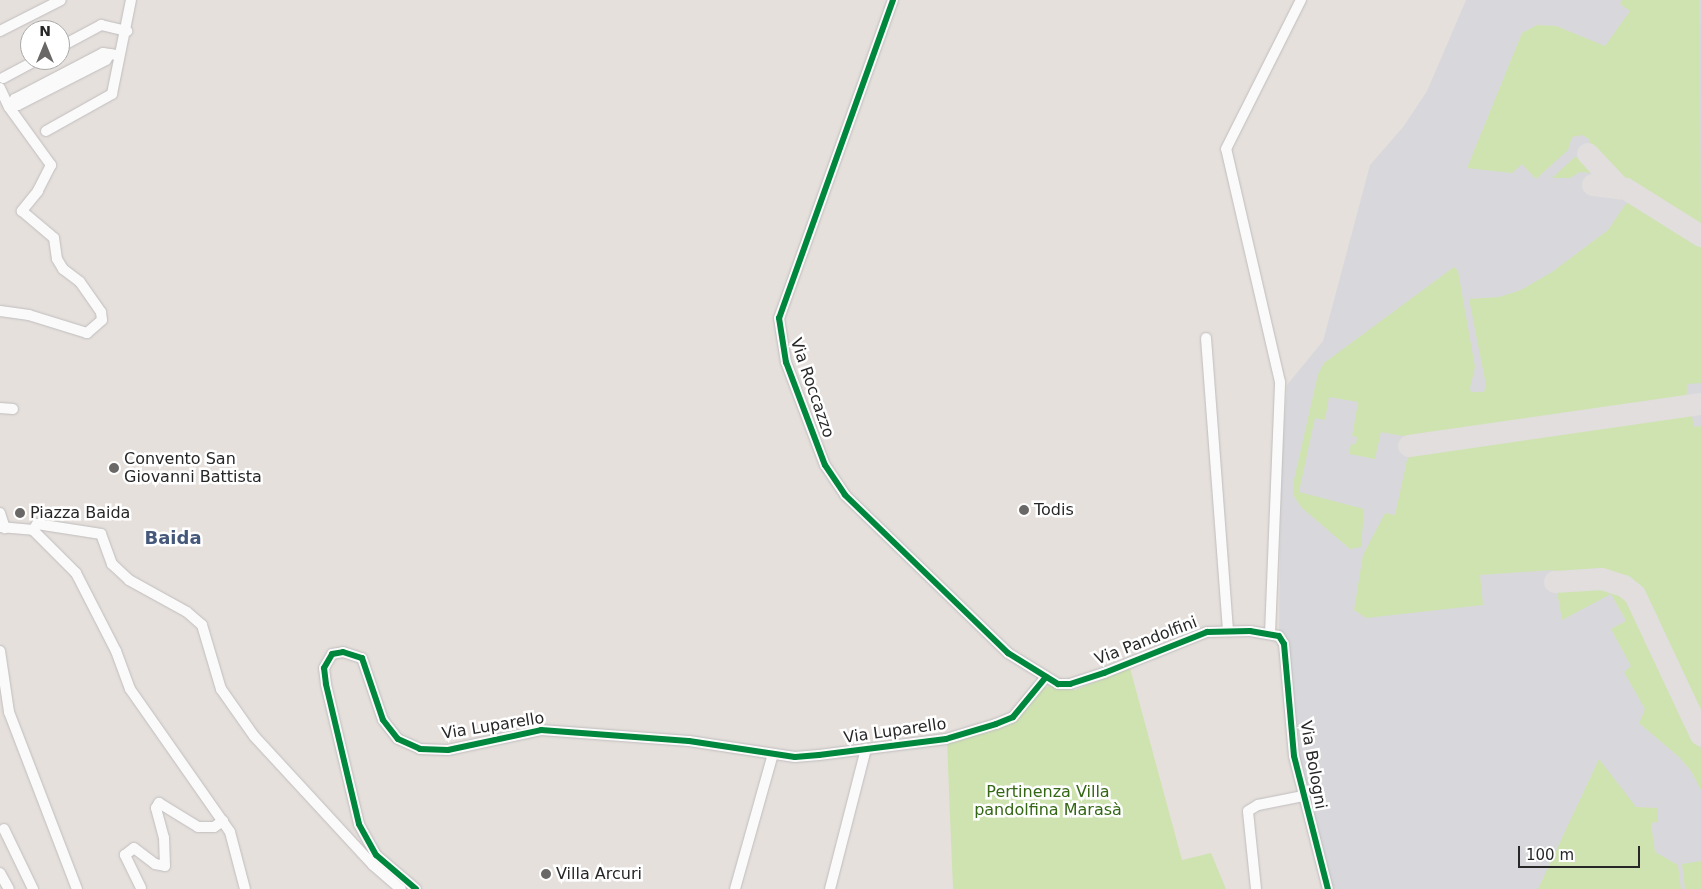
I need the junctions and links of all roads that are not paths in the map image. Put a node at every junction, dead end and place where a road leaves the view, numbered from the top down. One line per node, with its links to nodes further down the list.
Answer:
1 (61, 0): 6 (street)
2 (131, 0): 5 (street)
3 (893, 0): 22 (street, Via Roccazzo)
4 (1301, 0): 20 (street)
5 (127, 31): 7 (street); 8 (street)
6 (0, 32)
7 (70, 42)
8 (114, 55): 8 (street); 11 (street)
9 (21, 70): 10 (street)
10 (1, 83): 12 (street)
11 (46, 131)
12 (0, 311)
13 (1206, 338): 19 (street)
14 (0, 408): 15 (street)
15 (13, 409)
16 (0, 513): 17 (street)
17 (1, 528): 18 (street)
18 (33, 530): 26 (street); 34 (street)
19 (1228, 630): 20 (street, Via Pandolfini); 22 (street, Via Pandolfini)
20 (1270, 634): 25 (street, Via Bologni)
21 (0, 651): 32 (street)
22 (1046, 677): 23 (street, Via Luparello)
23 (866, 750): 24 (street, Via Luparello); 37 (street)
24 (773, 754): 35 (street, Via Luparello); 36 (street)
25 (1303, 796): 38 (street); 39 (street, Via Bologni)
26 (222, 821): 29 (street); 33 (street)
27 (4, 829): 31 (street)
28 (0, 873): 30 (street)
29 (141, 888)
30 (9, 889)
31 (33, 889)
32 (77, 889)
33 (245, 889)
34 (401, 889)
35 (416, 889)
36 (735, 889)
37 (830, 889)
38 (1256, 889)
39 (1328, 889)

